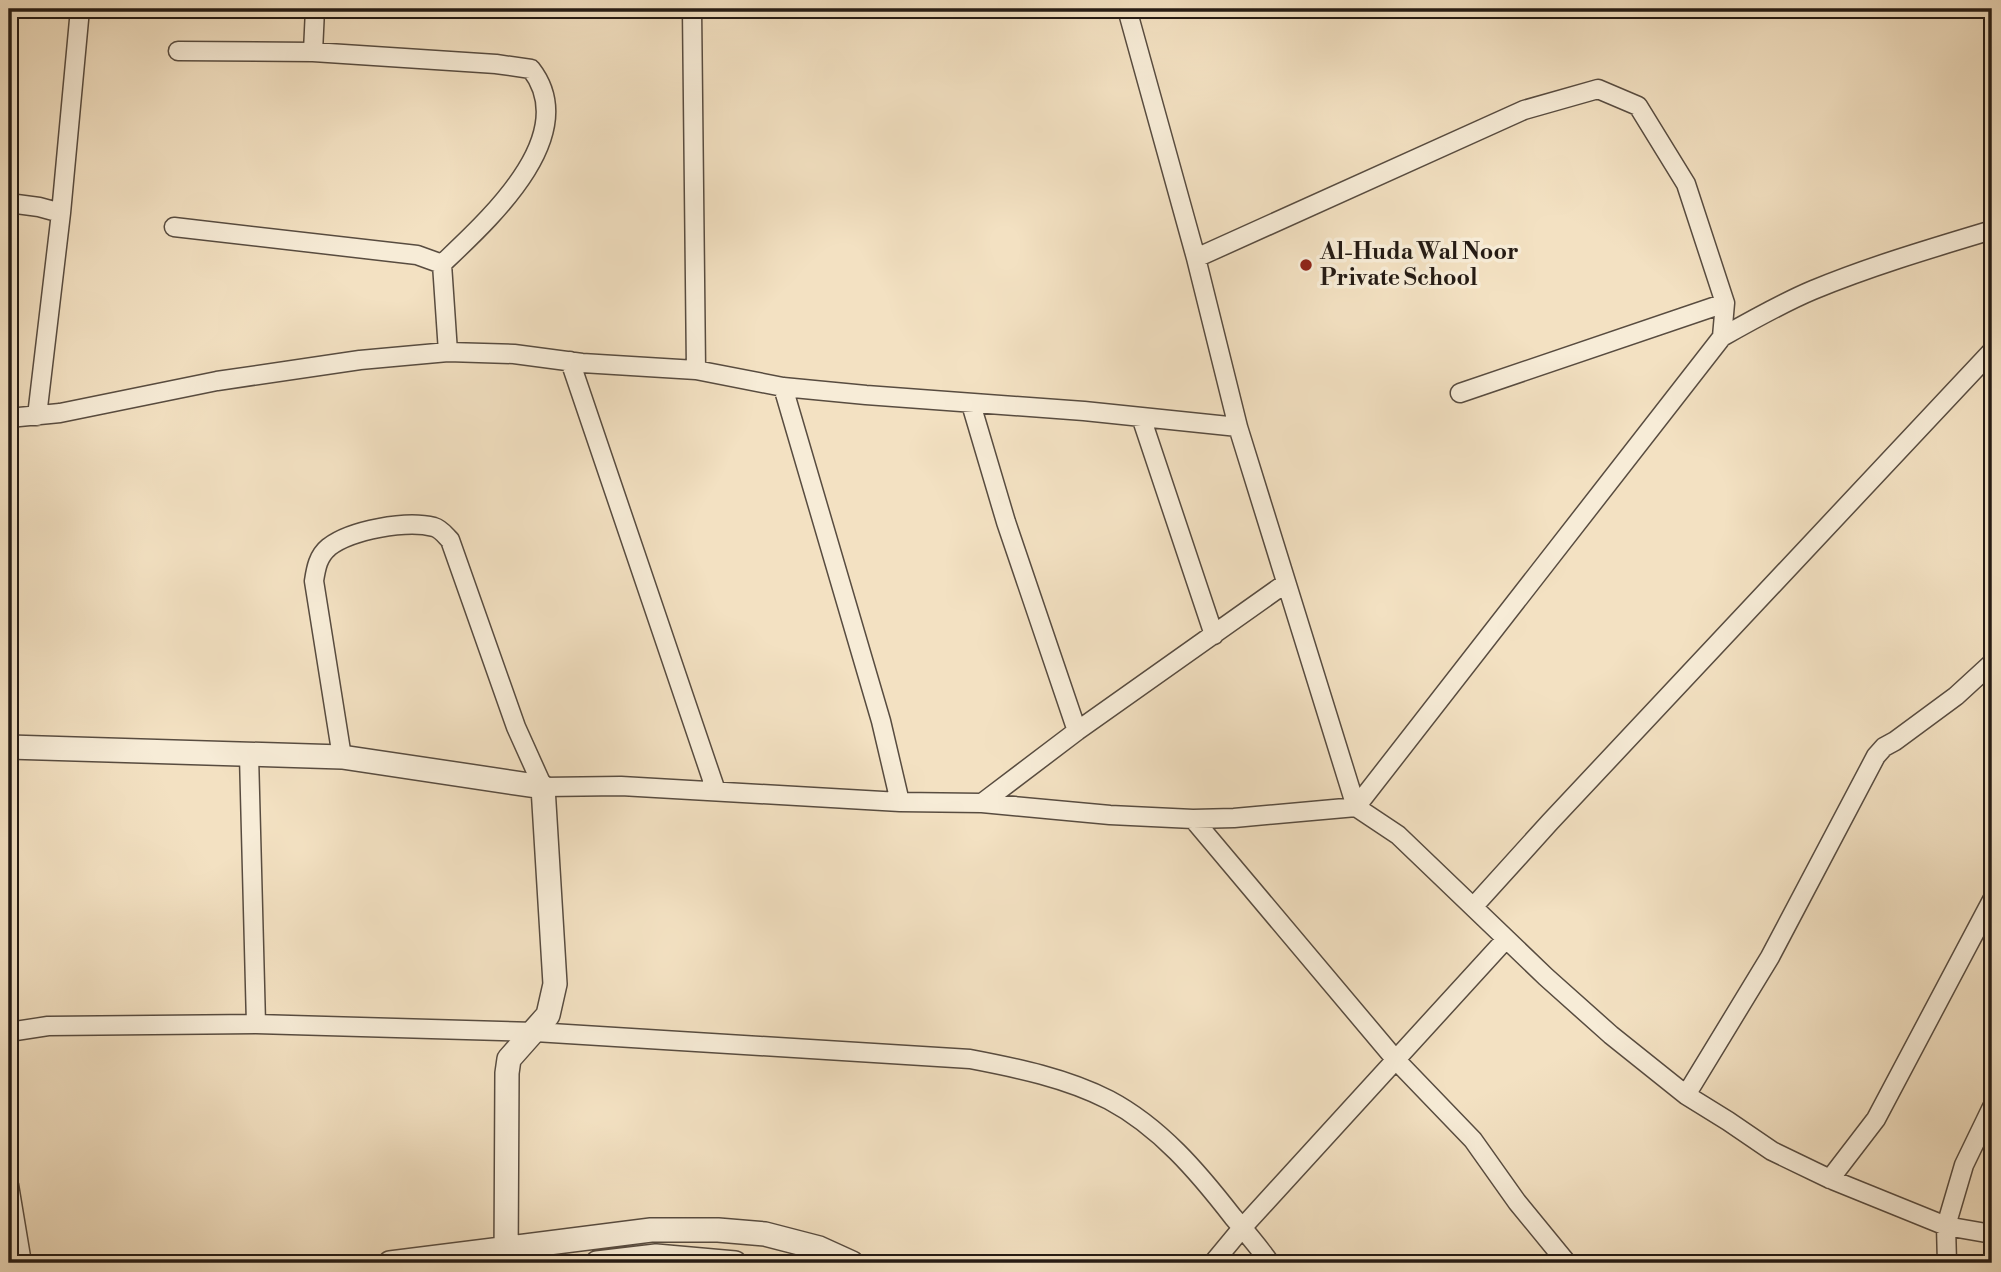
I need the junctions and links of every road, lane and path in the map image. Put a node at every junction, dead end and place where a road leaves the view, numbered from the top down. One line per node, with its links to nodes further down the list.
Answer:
1 (80, 9): 8 (street)
2 (315, 9): 6 (street)
3 (692, 9): 18 (street)
4 (1127, 9): 11 (street)
5 (178, 51): 6 (street)
6 (313, 52): 12 (street)
7 (9, 203): 8 (street)
8 (61, 213): 22 (street)
9 (174, 227): 12 (street)
10 (1992, 230): 14 (street)
11 (1196, 258): 13 (street); 25 (street)
12 (442, 264): 16 (street)
13 (1725, 303): 14 (street); 20 (street)
14 (1722, 337): 37 (street)
15 (1992, 351): 40 (street)
16 (448, 352): 17 (street); 22 (street)
17 (570, 361): 18 (street); 34 (street)
18 (696, 370): 19 (street)
19 (783, 387): 21 (street); 35 (street)
20 (1460, 393)
21 (971, 404): 23 (street); 29 (street)
22 (37, 416): 24 (street)
23 (1141, 417): 25 (street); 27 (street)
24 (9, 418)
25 (1238, 427): 26 (street)
26 (1286, 583): 27 (street); 37 (street)
27 (1214, 635): 29 (street)
28 (1992, 663): 46 (street)
29 (1077, 731): 36 (street)
30 (9, 747): 31 (street)
31 (250, 755): 32 (street); 42 (street)
32 (342, 757): 33 (street); 33 (street)
33 (543, 787): 34 (street); 44 (street)
34 (716, 790): 35 (street)
35 (901, 802): 36 (street)
36 (982, 803): 38 (street)
37 (1356, 807): 38 (street); 40 (street)
38 (1193, 819): 45 (street)
39 (1992, 900): 48 (street)
40 (1474, 906): 41 (street)
41 (1506, 939): 45 (street); 46 (street)
42 (256, 1024): 43 (street); 44 (street)
43 (9, 1032)
44 (535, 1032): 51 (street); 53 (street)
45 (1395, 1059): 51 (street); 55 (street)
46 (1686, 1095): 48 (street)
47 (1992, 1107): 50 (street)
48 (1830, 1179): 50 (street)
49 (9, 1185): 56 (street)
50 (1946, 1226): 52 (street); 63 (street)
51 (1242, 1227): 61 (street); 62 (street)
52 (1992, 1234)
53 (506, 1256): 57 (street); 60 (street)
54 (660, 1260): 58 (street); 59 (street)
55 (1559, 1260)
56 (22, 1263)
57 (390, 1263)
58 (597, 1263)
59 (735, 1263)
60 (852, 1263)
61 (1213, 1263)
62 (1270, 1263)
63 (1947, 1263)

